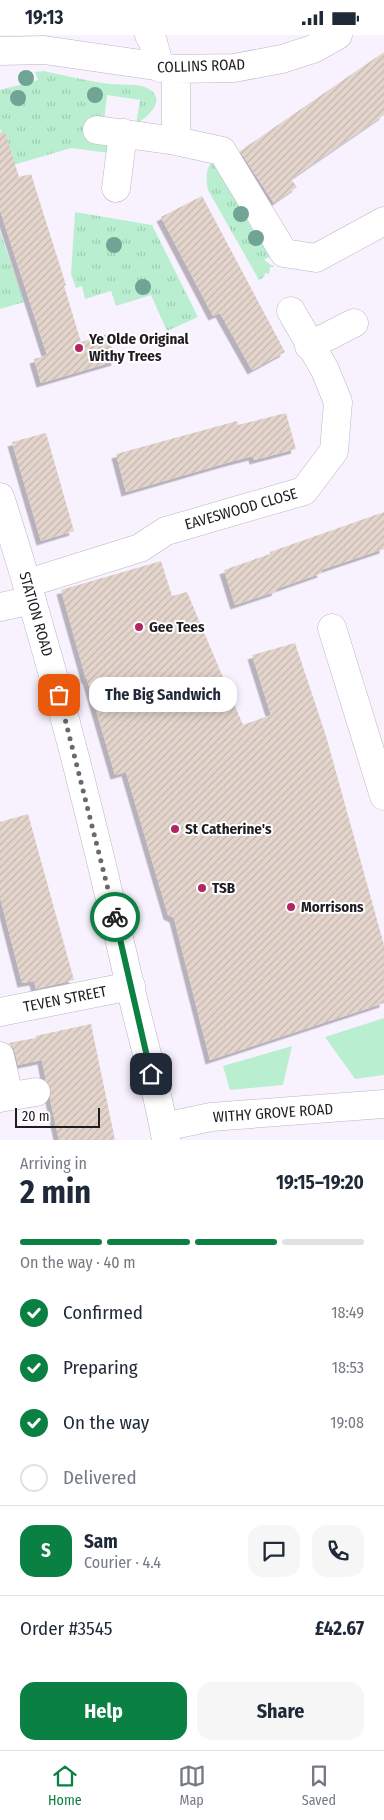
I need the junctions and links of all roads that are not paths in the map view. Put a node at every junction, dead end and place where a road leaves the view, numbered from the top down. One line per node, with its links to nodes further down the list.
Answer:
1 (149, 35): 4 (street)
2 (338, 35): 4 (street, COLLINS ROAD)
3 (0, 51): 4 (street, COLLINS ROAD)
4 (168, 69): 5 (street)
5 (176, 141): 6 (street); 7 (street)
6 (116, 188)
7 (384, 221)
8 (291, 311): 10 (street, EAVESWOOD CLOSE)
9 (354, 323): 10 (street)
10 (309, 346): 12 (street, EAVESWOOD CLOSE)
11 (0, 497): 12 (street, STATION ROAD)
12 (30, 591): 13 (street, EAVESWOOD CLOSE); 17 (street, STATION ROAD)
13 (0, 607)
14 (332, 628): 15 (street)
15 (376, 746): 16 (street)
16 (384, 796)
17 (130, 986): 18 (street, TEVEN STREET); 23 (street, STATION ROAD)
18 (2, 1004)
19 (0, 1055): 21 (street)
20 (36, 1092): 21 (street)
21 (4, 1097)
22 (384, 1104): 23 (street, WITHY GROVE ROAD)
23 (165, 1133)

